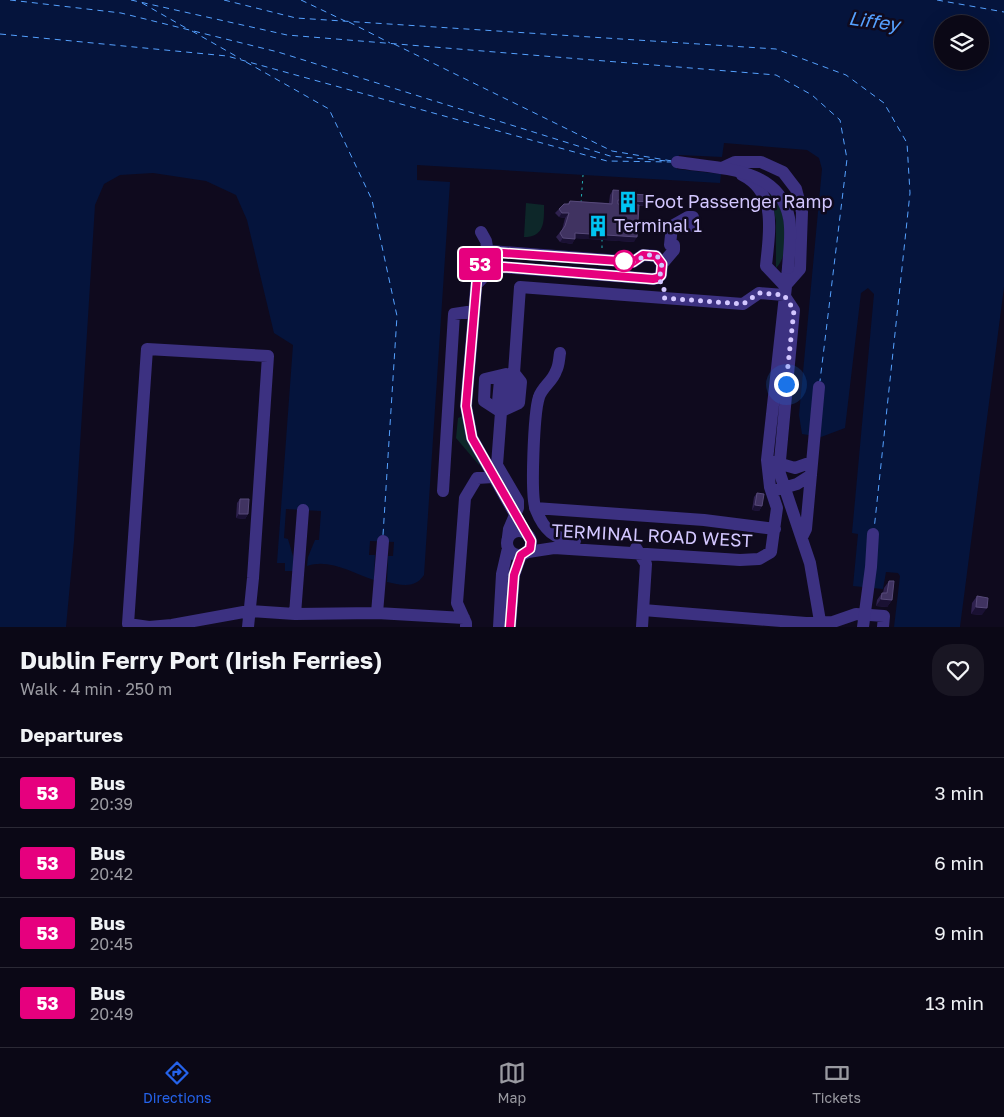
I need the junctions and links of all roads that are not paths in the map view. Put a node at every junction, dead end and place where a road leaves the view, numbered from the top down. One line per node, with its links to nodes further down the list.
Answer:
1 (722, 168): 11 (street); 11 (street); 11 (street, bridge)
2 (693, 226): 6 (street)
3 (481, 232): 4 (street)
4 (488, 253): 5 (street); 7 (street); 10 (street)
5 (569, 257): 6 (street); 8 (street)
6 (662, 264): 9 (street)
7 (491, 269): 8 (street); 10 (street)
8 (568, 272): 9 (street)
9 (658, 278): 12 (street)
10 (477, 284): 13 (street)
11 (784, 291): 12 (street); 18 (street)
12 (664, 298): 15 (street)
13 (474, 311): 20 (street); 22 (street)
14 (560, 353): 23 (street)
15 (504, 379): 17 (street); 17 (street)
16 (819, 387): 19 (street)
17 (501, 412): 25 (street)
18 (773, 462): 19 (street); 21 (street)
19 (811, 469): 21 (street); 29 (street)
20 (495, 481): 25 (street); 31 (street); 40 (street)
21 (778, 490): 26 (street, TERMINAL ROAD WEST); 29 (street)
22 (443, 491)
23 (534, 508): 26 (street); 32 (street)
24 (303, 510): 38 (street)
25 (515, 516): 27 (street); 31 (street)
26 (775, 529): 32 (street, TERMINAL ROAD WEST)
27 (524, 532): 31 (street); 33 (street)
28 (873, 534): 50 (street, bridge)
29 (802, 537): 41 (street)
30 (383, 542): 36 (street)
31 (508, 543): 33 (street); 45 (street)
32 (641, 553): 33 (street, TERMINAL ROAD WEST); 34 (street)
33 (525, 554): 46 (street)
34 (643, 610): 37 (street); 47 (street)
35 (249, 611): 38 (street); 42 (street); 43 (street); 44 (street)
36 (377, 613): 38 (street); 40 (street)
37 (680, 613): 41 (street); 48 (street)
38 (295, 614)
39 (856, 614): 41 (street); 49 (street); 51 (street)
40 (465, 622)
41 (820, 625)
42 (172, 626): 43 (street)
43 (149, 627)
44 (248, 627)
45 (499, 627)
46 (510, 627)
47 (642, 627)
48 (679, 627)
49 (847, 627)
50 (863, 627)
51 (883, 627)

